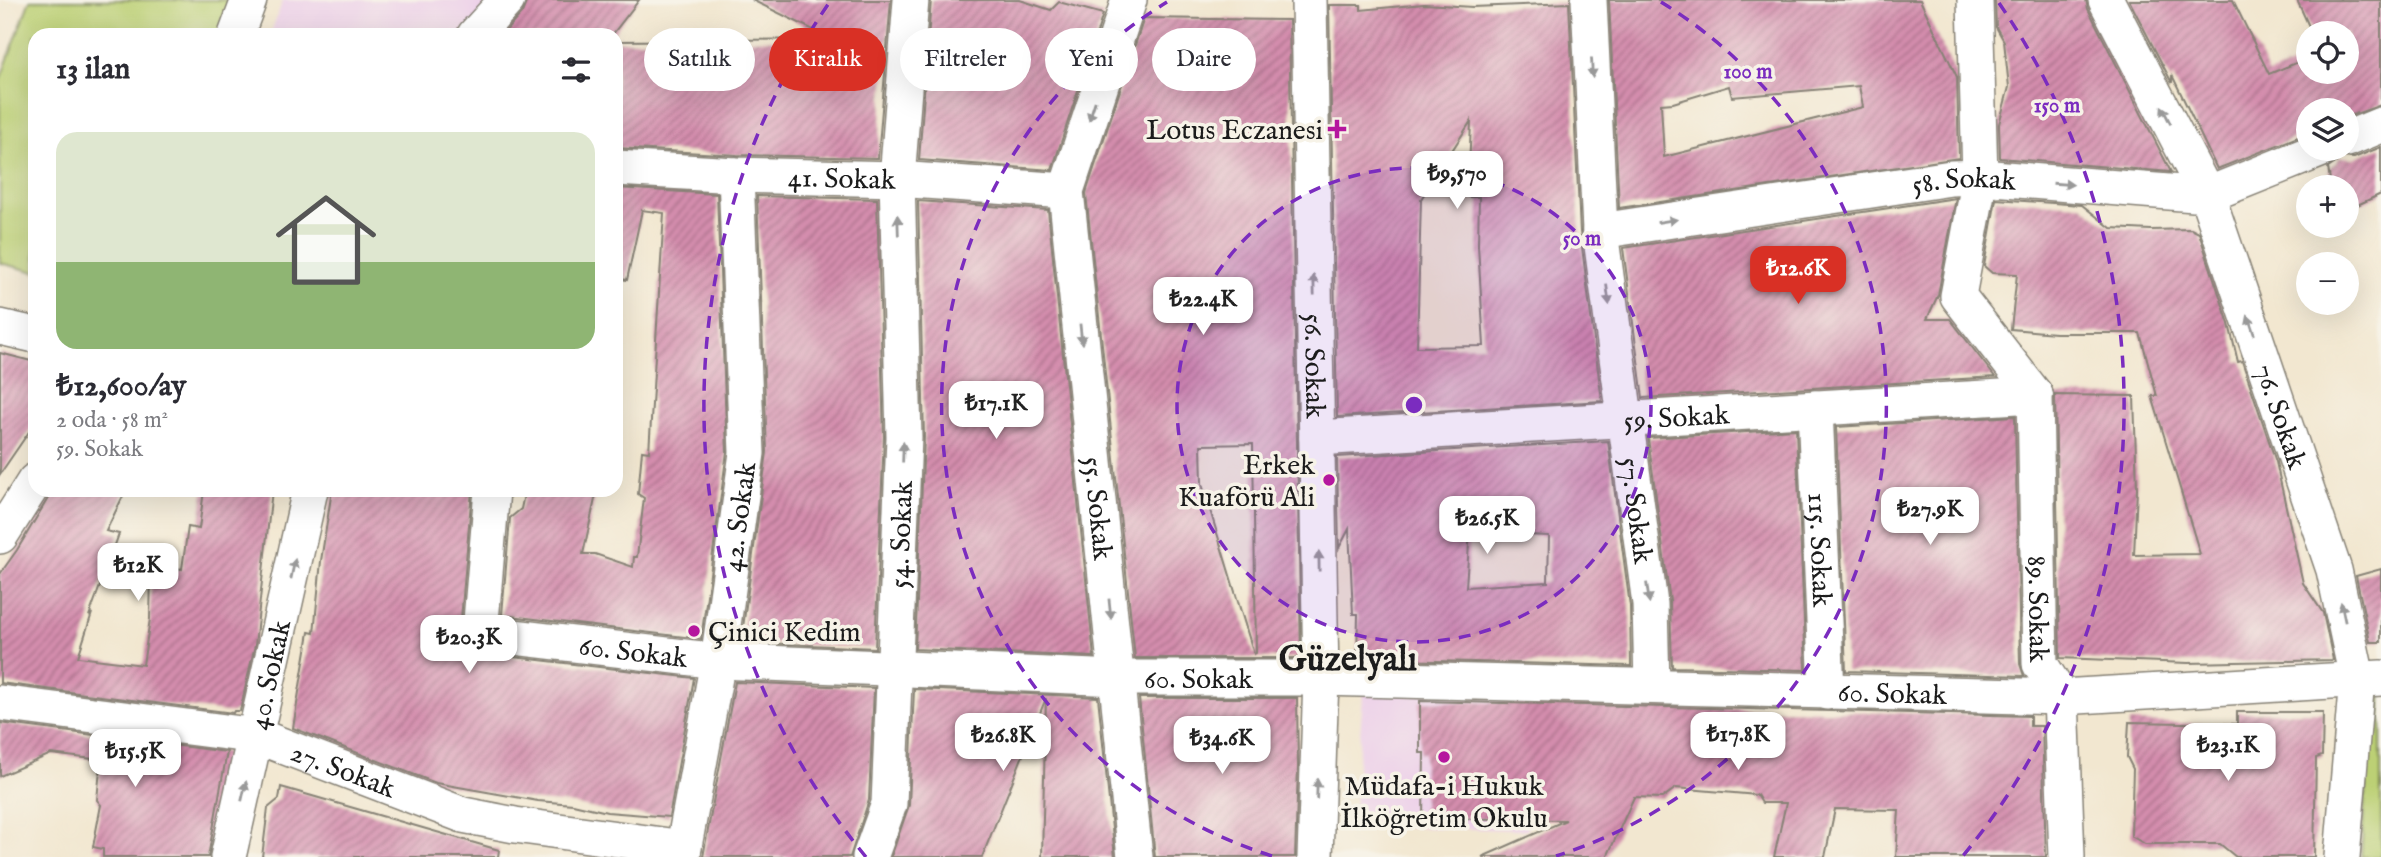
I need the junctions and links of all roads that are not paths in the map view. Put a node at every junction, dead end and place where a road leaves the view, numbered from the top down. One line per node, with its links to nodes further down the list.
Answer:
1 (249, 0): 9 (street)
2 (507, 0): 10 (street)
3 (911, 0): 17 (street, 54. Sokak)
4 (1129, 0): 18 (street, 55. Sokak, one-way to 18)
5 (1309, 0): 26 (street, 56. Sokak, one-way to 5)
6 (1589, 0): 20 (street, 57. Sokak, one-way to 20)
7 (1975, 0): 16 (street)
8 (2106, 0): 19 (street, 76. Sokak, one-way to 8)
9 (239, 28)
10 (481, 28)
11 (2381, 125): 12 (street)
12 (2359, 134)
13 (2296, 159): 19 (street, 58. Sokak)
14 (623, 168): 15 (street, 41. Sokak)
15 (736, 175): 17 (street, 41. Sokak); 31 (street, 42. Sokak)
16 (1980, 177): 19 (street, 58. Sokak, one-way to 19); 20 (street, 58. Sokak, one-way to 16); 23 (street)
17 (897, 179): 18 (street, 41. Sokak); 32 (street, 54. Sokak, one-way to 17)
18 (1066, 191): 33 (street, 55. Sokak, one-way to 33)
19 (2207, 195): 35 (street, 76. Sokak, one-way to 19)
20 (1600, 231): 25 (street, 57. Sokak, one-way to 25)
21 (0, 327): 22 (street)
22 (28, 333)
23 (2035, 395): 24 (street, 59. Sokak); 38 (street, 89. Sokak)
24 (1815, 408): 25 (street, 59. Sokak); 37 (street, 115. Sokak)
25 (1624, 419): 26 (street, 59. Sokak); 36 (street, 57. Sokak, one-way to 36)
26 (1317, 438): 34 (street, 56. Sokak, one-way to 26)
27 (28, 492): 30 (street)
28 (308, 497): 40 (street, 40. Sokak, one-way to 28)
29 (491, 497): 31 (street, 60. Sokak)
30 (0, 536)
31 (718, 661): 32 (street, 60. Sokak); 41 (street, 42. Sokak)
32 (895, 667): 33 (street, 60. Sokak); 43 (street, 54. Sokak)
33 (1118, 678): 34 (street, 60. Sokak); 44 (street, 55. Sokak)
34 (1321, 678): 36 (street, 60. Sokak); 45 (street, 56. Sokak, one-way to 34)
35 (2369, 678): 38 (street, 60. Sokak); 47 (street, 76. Sokak)
36 (1653, 686): 37 (street, 60. Sokak)
37 (1827, 692): 38 (street, 60. Sokak)
38 (2061, 697): 46 (street, 89. Sokak)
39 (0, 702): 40 (street, 27. Sokak)
40 (257, 736): 41 (street, 27. Sokak); 42 (street, 40. Sokak, one-way to 40)
41 (683, 852)
42 (228, 857)
43 (870, 857)
44 (1135, 857)
45 (1315, 857)
46 (2067, 857)
47 (2342, 857)

